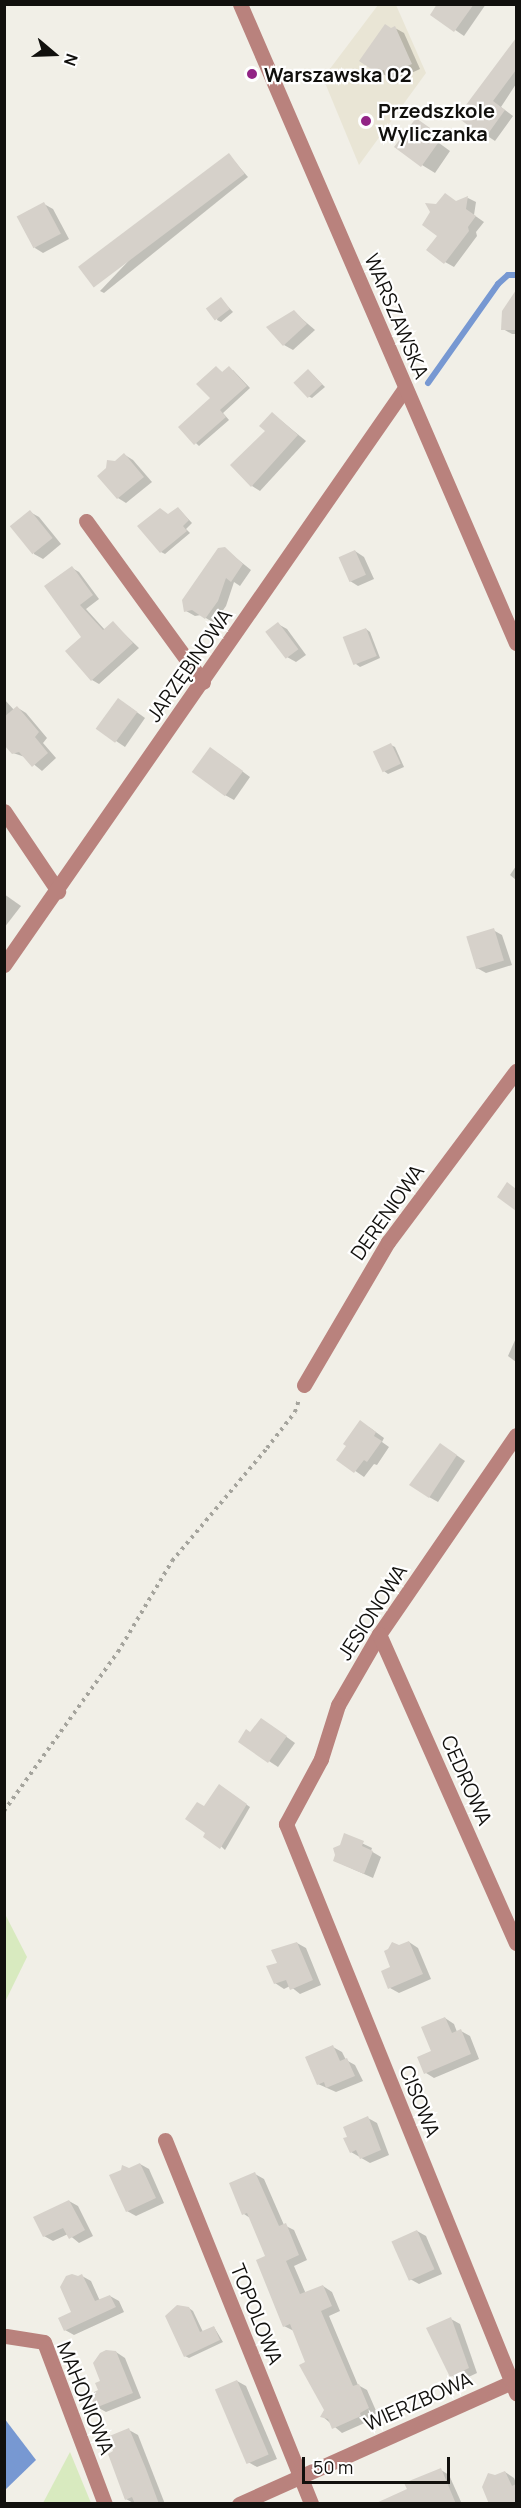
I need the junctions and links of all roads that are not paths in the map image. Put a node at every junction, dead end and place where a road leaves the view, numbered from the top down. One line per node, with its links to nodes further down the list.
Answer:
1 (240, 4): 2 (street, WARSZAWSKA)
2 (405, 388): 4 (street, WARSZAWSKA); 5 (street, JARZĘBINOWA)
3 (86, 521): 5 (street)
4 (516, 643)
5 (203, 682): 7 (street, JARZĘBINOWA)
6 (4, 811): 7 (street)
7 (58, 891): 8 (street, JARZĘBINOWA)
8 (4, 965)
9 (516, 1071): 10 (street, DERENIOWA)
10 (304, 1384)
11 (516, 1435): 12 (street, JESIONOWA)
12 (379, 1634): 13 (street, JESIONOWA); 14 (street, CEDROWA)
13 (286, 1824): 17 (street, CISOWA)
14 (516, 1943)
15 (165, 2140): 18 (street, TOPOLOWA)
16 (6, 2336): 19 (street, MAHONIOWA)
17 (515, 2385): 18 (street, WIERZBOWA)
18 (300, 2477): 20 (street, WIERZBOWA); 21 (street, TOPOLOWA)
19 (105, 2504)
20 (239, 2504)
21 (311, 2504)

